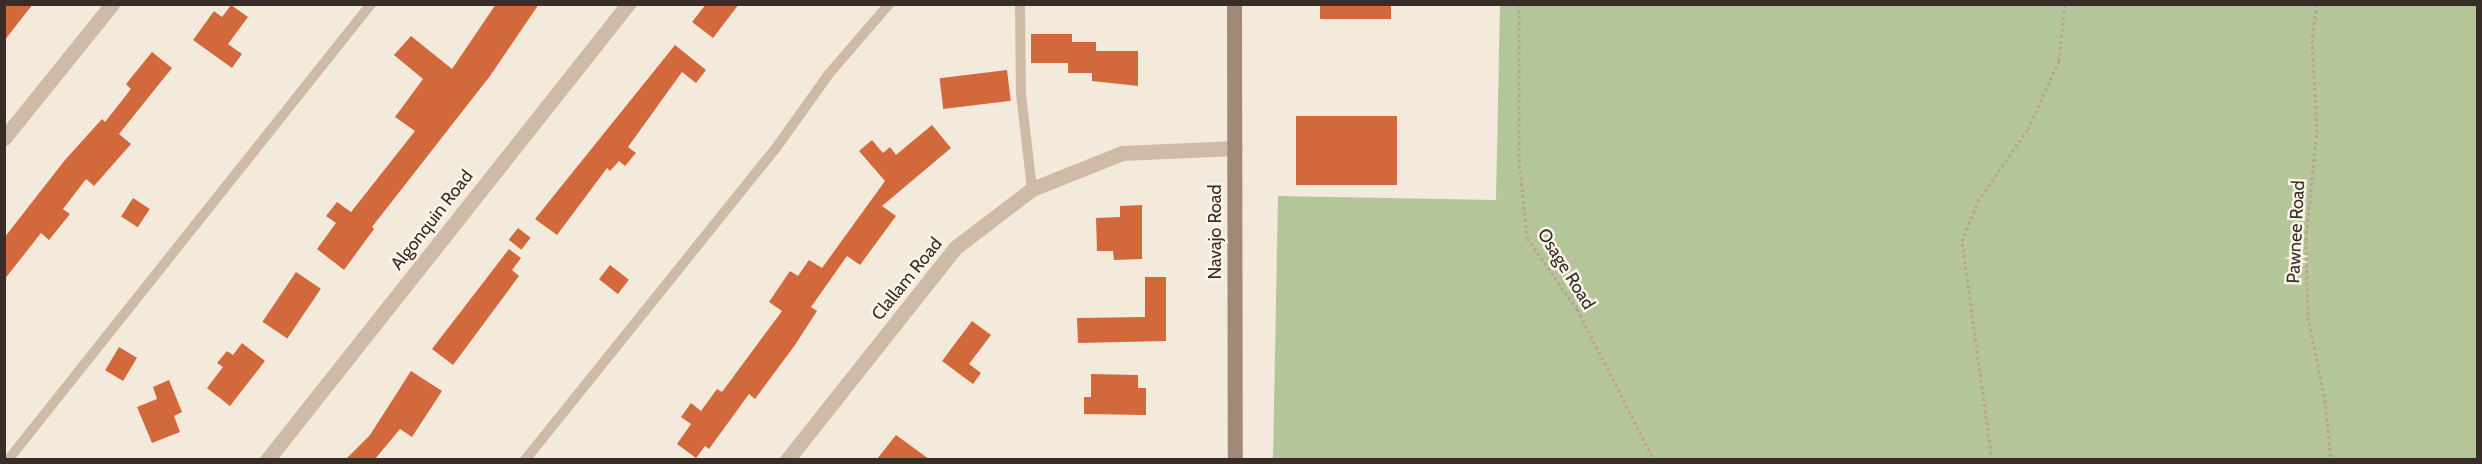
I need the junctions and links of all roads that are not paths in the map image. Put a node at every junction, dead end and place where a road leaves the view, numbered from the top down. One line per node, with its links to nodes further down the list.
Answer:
1 (112, 4): 7 (street)
2 (371, 4): 10 (lane)
3 (628, 4): 11 (street, Algonquin Road)
4 (889, 4): 12 (lane)
5 (1020, 4): 9 (lane)
6 (1234, 4): 8 (main road, Navajo Road)
7 (4, 138)
8 (1235, 148): 9 (street, Clallam Road); 14 (main road, Navajo Road)
9 (1032, 189): 13 (street, Clallam Road)
10 (8, 459)
11 (267, 459)
12 (525, 459)
13 (787, 459)
14 (1235, 459)

